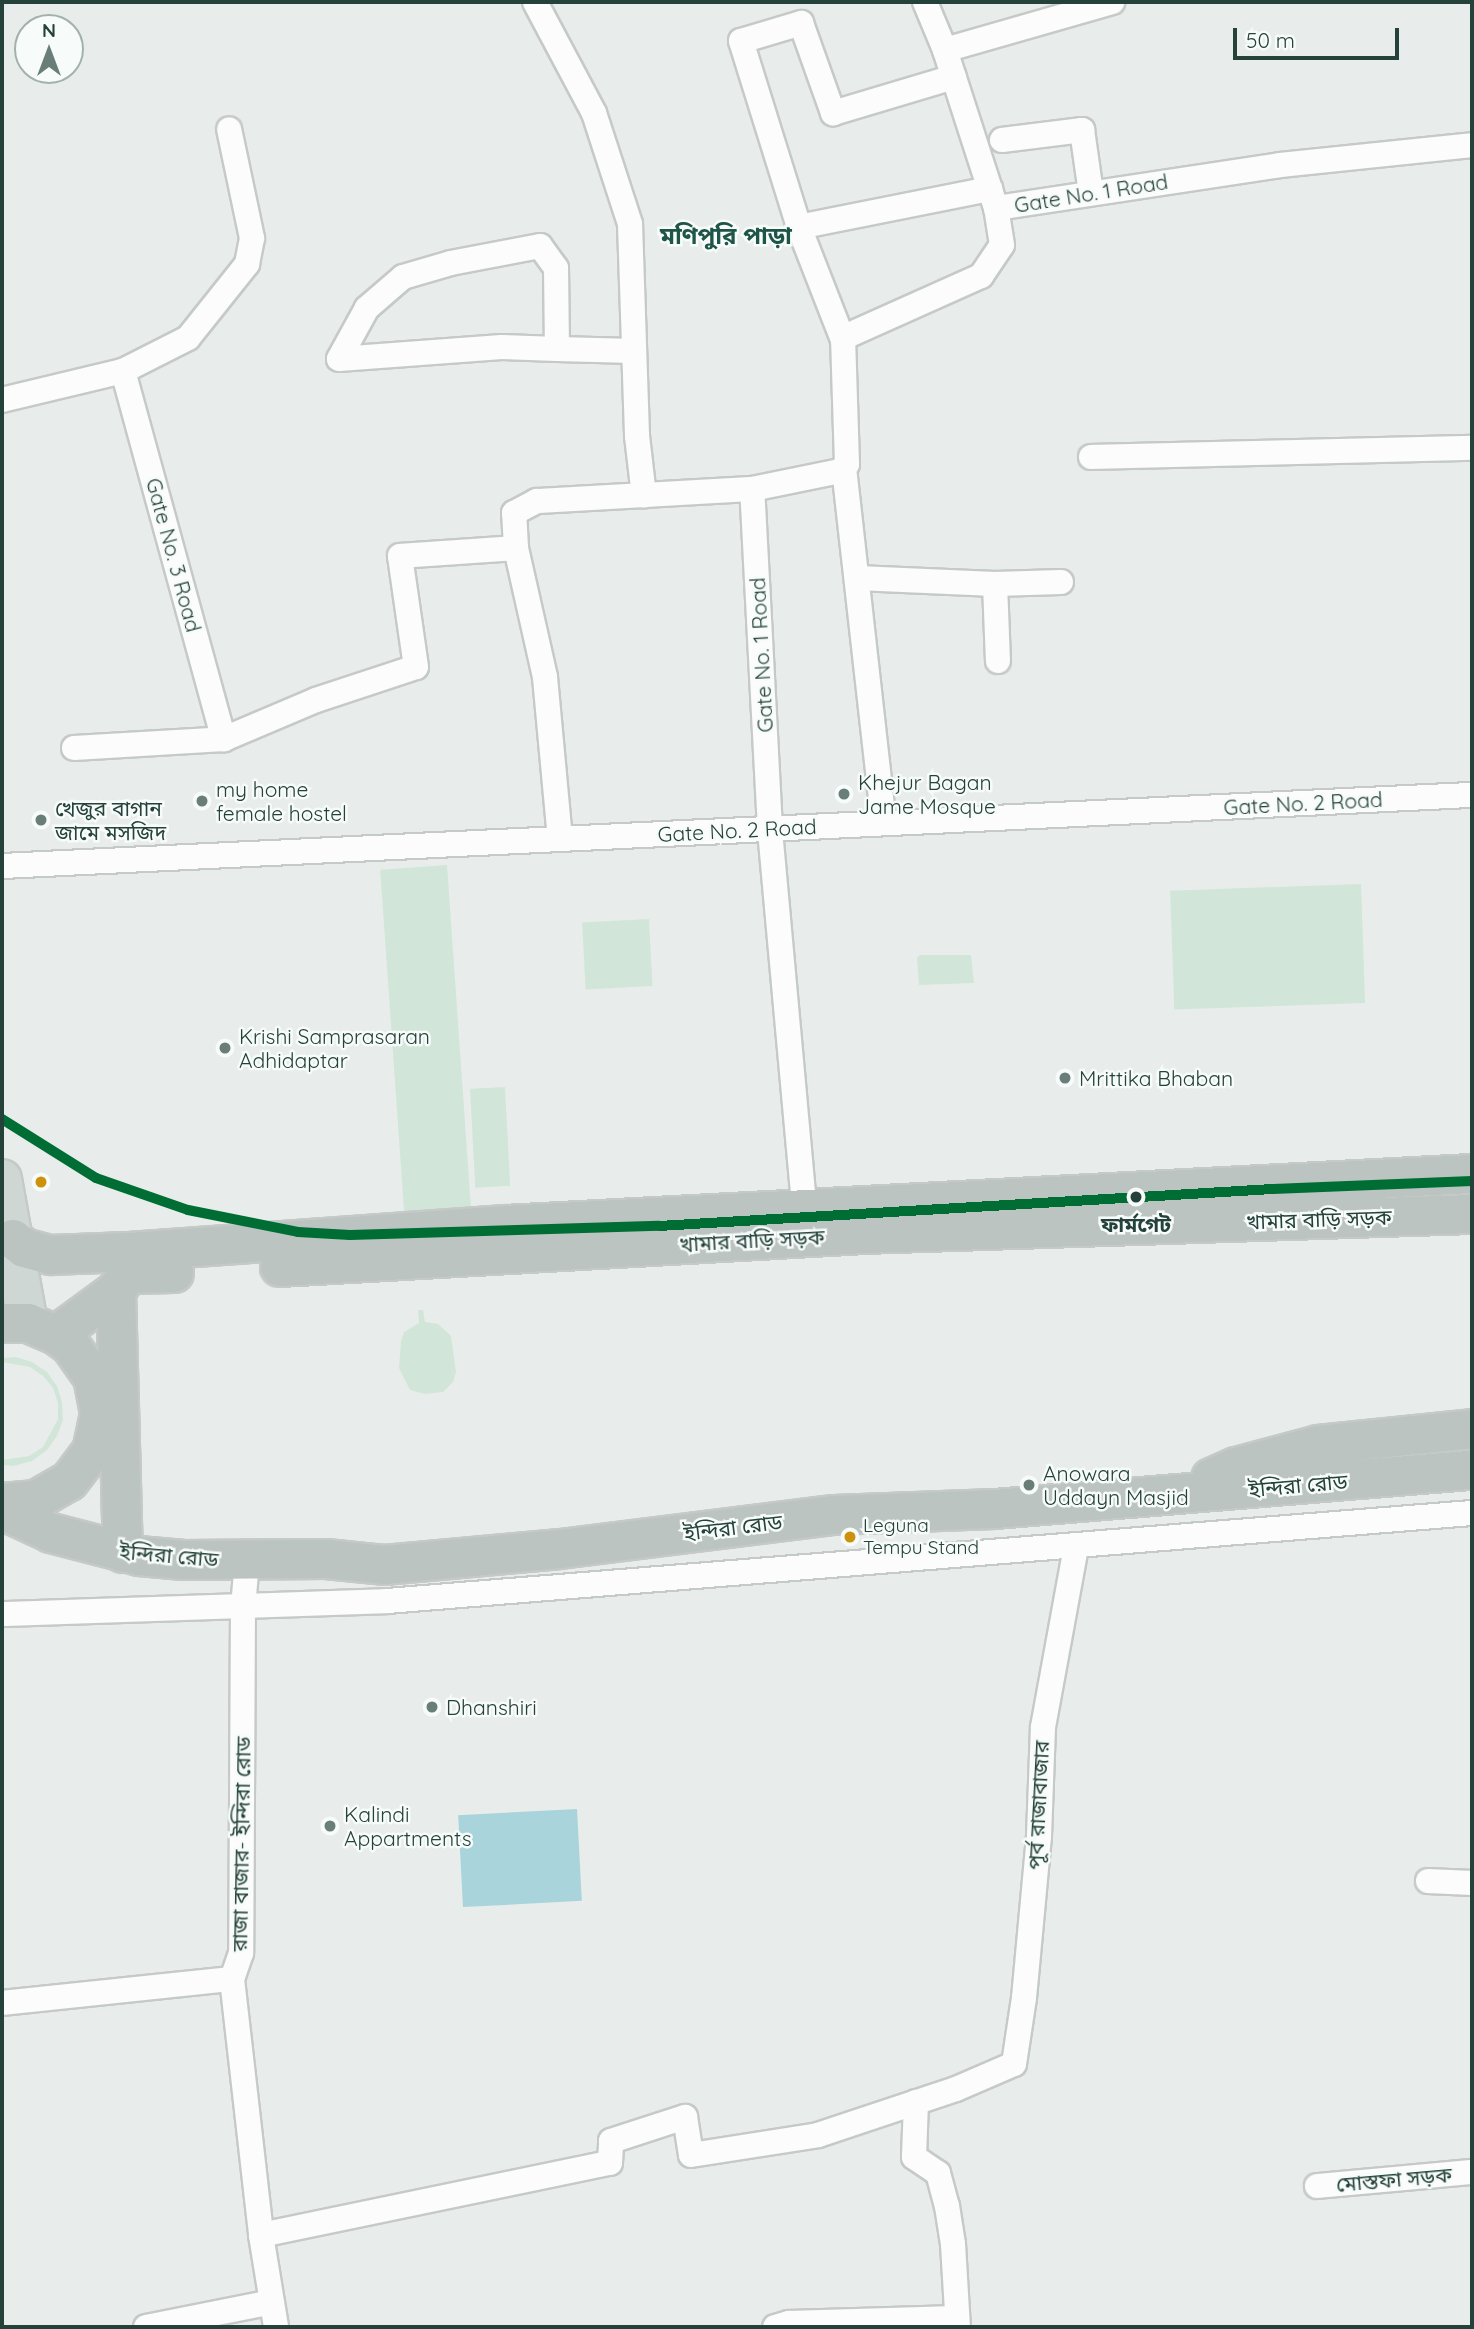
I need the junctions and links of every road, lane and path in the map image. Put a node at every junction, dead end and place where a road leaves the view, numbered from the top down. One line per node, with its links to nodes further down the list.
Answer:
1 (535, 2): 14 (street)
2 (925, 2): 4 (street)
3 (1112, 2): 4 (street)
4 (945, 50): 5 (street)
5 (954, 77): 10 (street); 11 (street)
6 (229, 128): 15 (street)
7 (1002, 140): 9 (street)
8 (1472, 145): 9 (street, Gate No. 1 Road)
9 (1091, 193): 10 (street, Gate No. 1 Road)
10 (993, 199): 11 (street); 12 (street, Gate No. 1 Road)
11 (799, 227): 12 (street)
12 (843, 341): 19 (street)
13 (557, 349): 13 (street); 14 (street)
14 (634, 351): 21 (street)
15 (123, 371): 16 (street); 27 (street, Gate No. 3 Road)
16 (2, 400)
17 (1472, 448): 18 (street)
18 (1091, 457)
19 (844, 468): 20 (street); 23 (street)
20 (752, 489): 21 (street); 31 (street, Gate No. 1 Road)
21 (644, 496): 22 (street)
22 (516, 548): 27 (street); 32 (street)
23 (857, 578): 25 (street); 30 (street)
24 (1061, 582): 25 (street)
25 (995, 584): 26 (street)
26 (998, 661)
27 (224, 738): 28 (street)
28 (74, 748)
29 (1472, 795): 30 (street, Gate No. 2 Road)
30 (884, 823): 31 (street, Gate No. 2 Road)
31 (770, 829): 32 (street, Gate No. 2 Road); 37 (street, Gate No. 1 Road)
32 (560, 839): 33 (street, Gate No. 2 Road)
33 (2, 866)
34 (1472, 1174): 37 (highway)
35 (2, 1179): 38 (main road)
36 (1472, 1214): 37 (highway, খামার বাড়ি সড়ক)
37 (811, 1223): 38 (highway); 39 (highway, খামার বাড়ি সড়ক)
38 (13, 1240): 40 (main road)
39 (116, 1291): 40 (highway, খামার বাড়ি সড়ক); 48 (highway)
40 (28, 1327): 44 (highway)
41 (1472, 1429): 43 (highway)
42 (1472, 1470): 43 (highway, ইন্দিরা রোড)
43 (1168, 1495): 49 (highway, ইন্দিরা রোড)
44 (2, 1503)
45 (2, 1510): 48 (highway, ইন্দিরা রোড)
46 (1472, 1513): 47 (street, ইন্দিরা রোড)
47 (1076, 1547): 50 (street, ইন্দিরা রোড); 56 (street, পূর্ব রাজাবাজার)
48 (122, 1553): 49 (highway, ইন্দিরা রোড)
49 (247, 1561): 50 (street, রাজা বাজার- ইন্দিরা রোড)
50 (243, 1608): 51 (street); 54 (street, রাজা বাজার- ইন্দিরা রোড)
51 (2, 1614)
52 (1428, 1881): 53 (street)
53 (1472, 1883)
54 (232, 1979): 55 (street); 59 (street, রাজা বাজার- ইন্দিরা রোড)
55 (2, 2003)
56 (916, 2102): 59 (street); 61 (street)
57 (1472, 2172): 58 (street, মোস্তফা সড়ক)
58 (1317, 2186)
59 (261, 2235): 60 (street, রাজা বাজার- ইন্দিরা রোড)
60 (272, 2302): 62 (street); 63 (street, রাজা বাজার- ইন্দিরা রোড)
61 (957, 2323): 64 (street)
62 (146, 2327)
63 (276, 2327)
64 (775, 2327)

